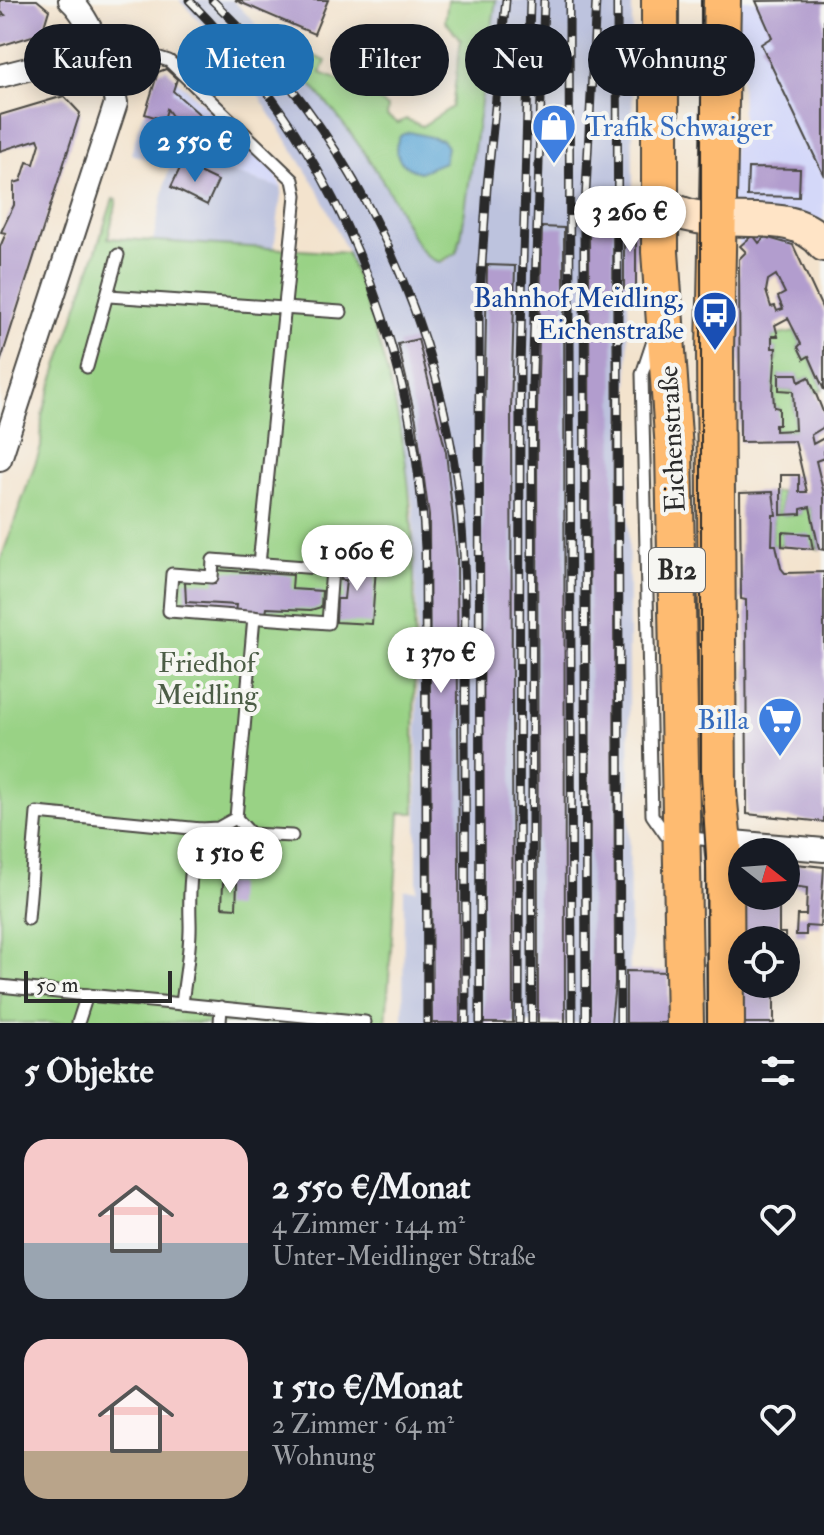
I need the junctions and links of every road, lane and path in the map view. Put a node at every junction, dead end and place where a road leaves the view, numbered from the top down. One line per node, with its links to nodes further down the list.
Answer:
1 (70, 0): 4 (street)
2 (660, 0): 9 (main road, Eichenstraße / B12)
3 (722, 0): 10 (main road, Eichenstraße / B12)
4 (86, 24)
5 (161, 58): 14 (lane)
6 (24, 70): 7 (street)
7 (0, 76)
8 (115, 96): 17 (street)
9 (661, 202): 10 (street); 23 (main road, Eichenstraße / B12)
10 (717, 220): 11 (street); 24 (main road, Eichenstraße / B12)
11 (824, 245)
12 (118, 255): 13 (lane)
13 (109, 296): 14 (lane); 16 (lane)
14 (284, 308): 15 (lane); 18 (lane)
15 (341, 312)
16 (87, 367)
17 (0, 459)
18 (259, 564): 19 (lane); 19 (lane)
19 (254, 617): 20 (lane)
20 (236, 818): 21 (lane); 22 (lane)
21 (201, 829): 26 (lane); 29 (lane)
22 (292, 836)
23 (674, 836): 24 (lane); 34 (main road, Eichenstraße / B12)
24 (722, 841): 25 (street); 35 (main road, Eichenstraße / B12)
25 (824, 850)
26 (28, 919)
27 (0, 986): 28 (lane)
28 (87, 995): 29 (lane); 32 (lane)
29 (182, 1004): 30 (lane)
30 (221, 1007): 31 (lane); 33 (lane)
31 (365, 1022)
32 (78, 1023)
33 (220, 1023)
34 (685, 1023)
35 (726, 1023)

